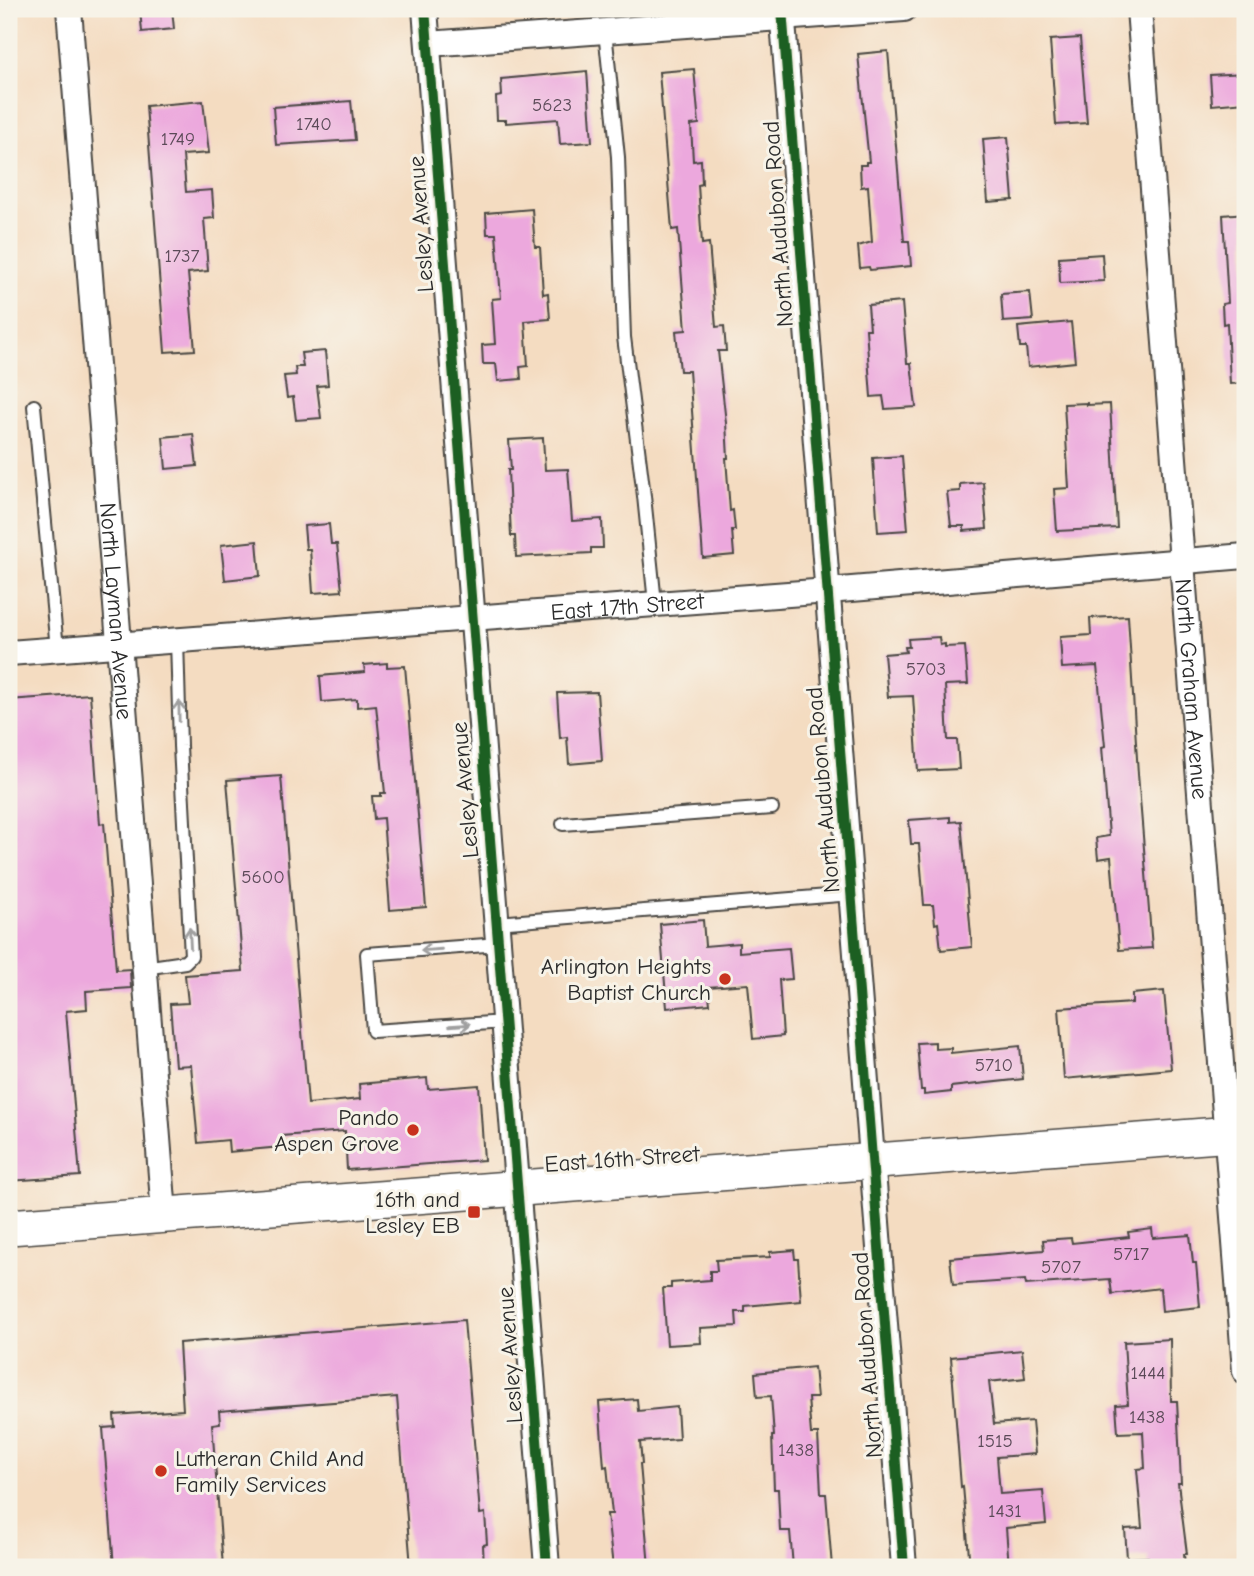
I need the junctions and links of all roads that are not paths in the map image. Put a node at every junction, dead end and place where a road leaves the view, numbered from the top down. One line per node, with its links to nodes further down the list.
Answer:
1 (69, 9): 15 (street, North Layman Avenue)
2 (425, 9): 7 (street, Lesley Avenue)
3 (904, 9): 5 (street)
4 (1139, 9): 10 (street, North Graham Avenue)
5 (783, 13): 6 (street); 11 (street, North Audubon Road)
6 (605, 31): 7 (street); 12 (lane)
7 (428, 44): 13 (street, Lesley Avenue)
8 (34, 406): 16 (lane)
9 (1245, 556): 10 (street, East 17th Street)
10 (1182, 561): 11 (street, East 17th Street); 24 (street, North Graham Avenue)
11 (828, 591): 12 (street, East 17th Street); 20 (street, North Audubon Road)
12 (655, 603): 13 (street, East 17th Street)
13 (472, 617): 14 (street, East 17th Street); 21 (street, Lesley Avenue)
14 (177, 639): 15 (street, East 17th Street); 22 (lane, one-way to 14)
15 (118, 643): 16 (street, East 17th Street); 22 (street, North Layman Avenue)
16 (57, 649): 17 (street, East 17th Street)
17 (9, 653)
18 (772, 808): 19 (lane)
19 (564, 824)
20 (852, 894): 21 (lane); 25 (street, North Audubon Road)
21 (498, 934): 23 (street, Lesley Avenue); 23 (lane, one-way to 23)
22 (144, 968): 27 (street, North Layman Avenue)
23 (505, 1022): 26 (street, Lesley Avenue)
24 (1236, 1134): 25 (main road, East 16th Street); 29 (street, North Graham Avenue)
25 (874, 1161): 26 (main road, East 16th Street); 31 (street, North Audubon Road)
26 (518, 1187): 27 (main road, East 16th Street); 30 (street, Lesley Avenue)
27 (164, 1214): 28 (main road, East 16th Street)
28 (9, 1227)
29 (1245, 1371)
30 (547, 1567)
31 (904, 1567)

